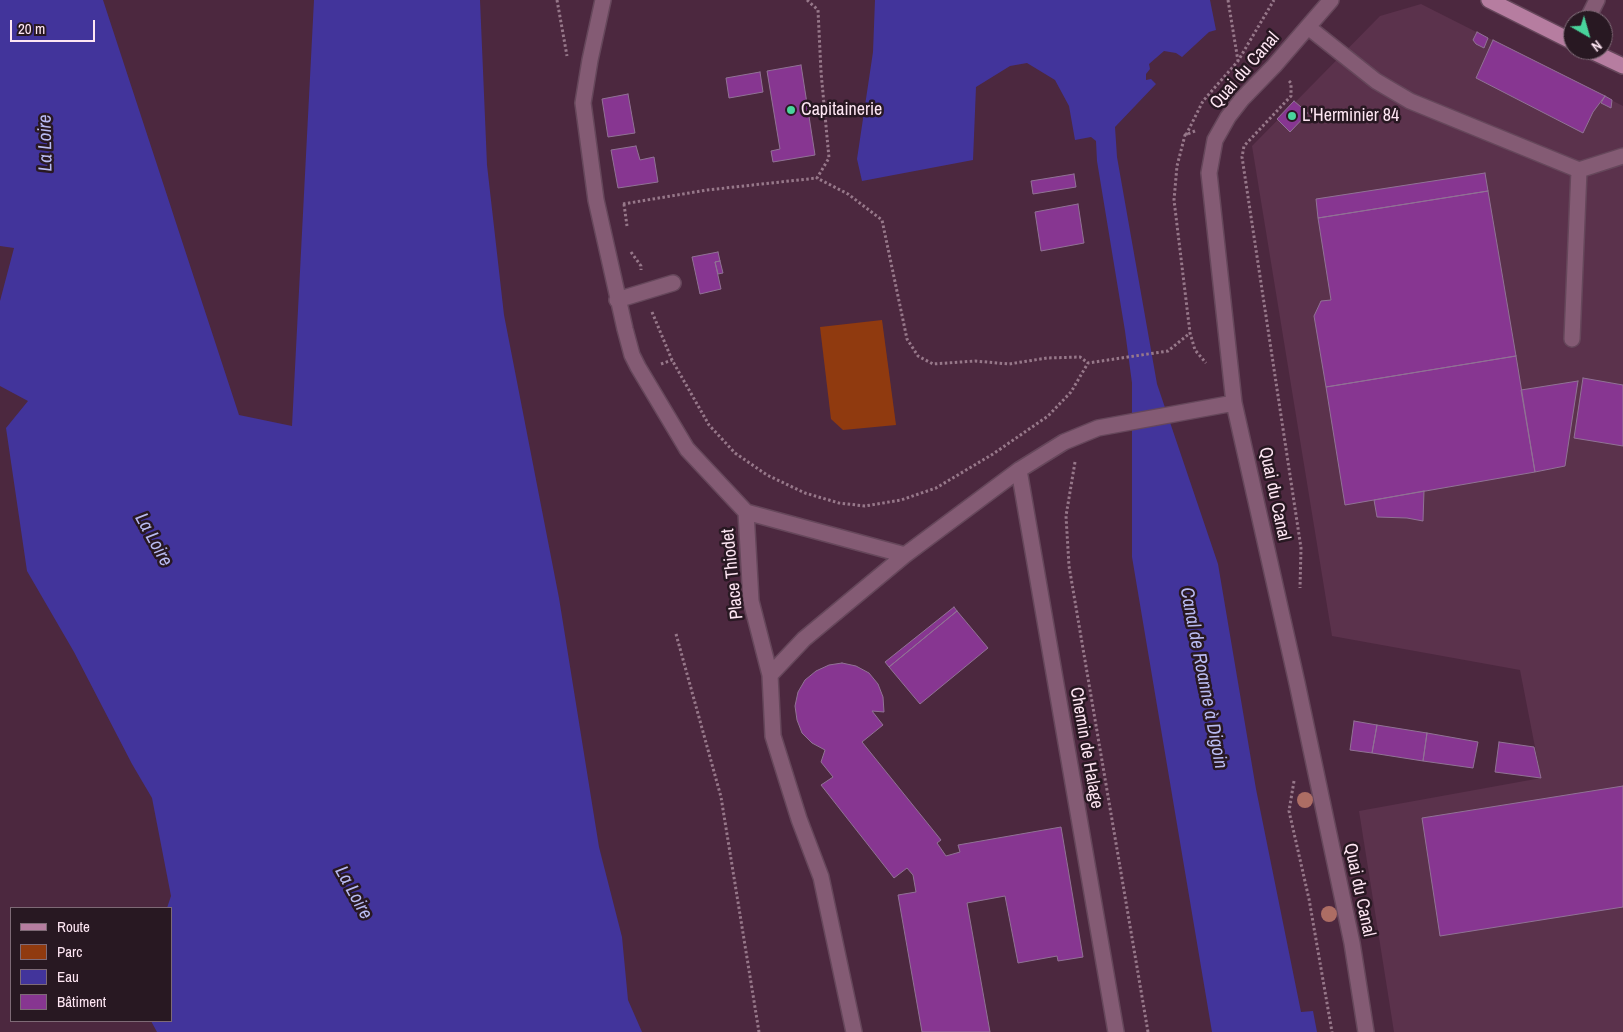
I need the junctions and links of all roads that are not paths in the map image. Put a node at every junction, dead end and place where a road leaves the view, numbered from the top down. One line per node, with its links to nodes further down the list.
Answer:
1 (604, 0): 11 (street)
2 (1331, 0): 4 (street, Quai du Canal)
3 (1489, 0): 5 (main road)
4 (1308, 27): 9 (street); 13 (street, Quai du Canal)
5 (1563, 37)
6 (1610, 60): 7 (main road)
7 (1623, 66)
8 (1623, 156): 9 (street)
9 (1578, 170): 12 (street)
10 (673, 283): 11 (street)
11 (617, 300): 15 (street)
12 (1572, 339)
13 (1234, 403): 14 (street); 20 (street, Quai du Canal)
14 (1019, 470): 16 (street); 19 (street, Chemin de Halage)
15 (746, 512): 16 (street, Place Thiodet); 17 (street, Place Thiodet)
16 (905, 555): 17 (street)
17 (770, 675): 18 (street, Place Thiodet)
18 (854, 1032)
19 (1116, 1032)
20 (1366, 1032)

